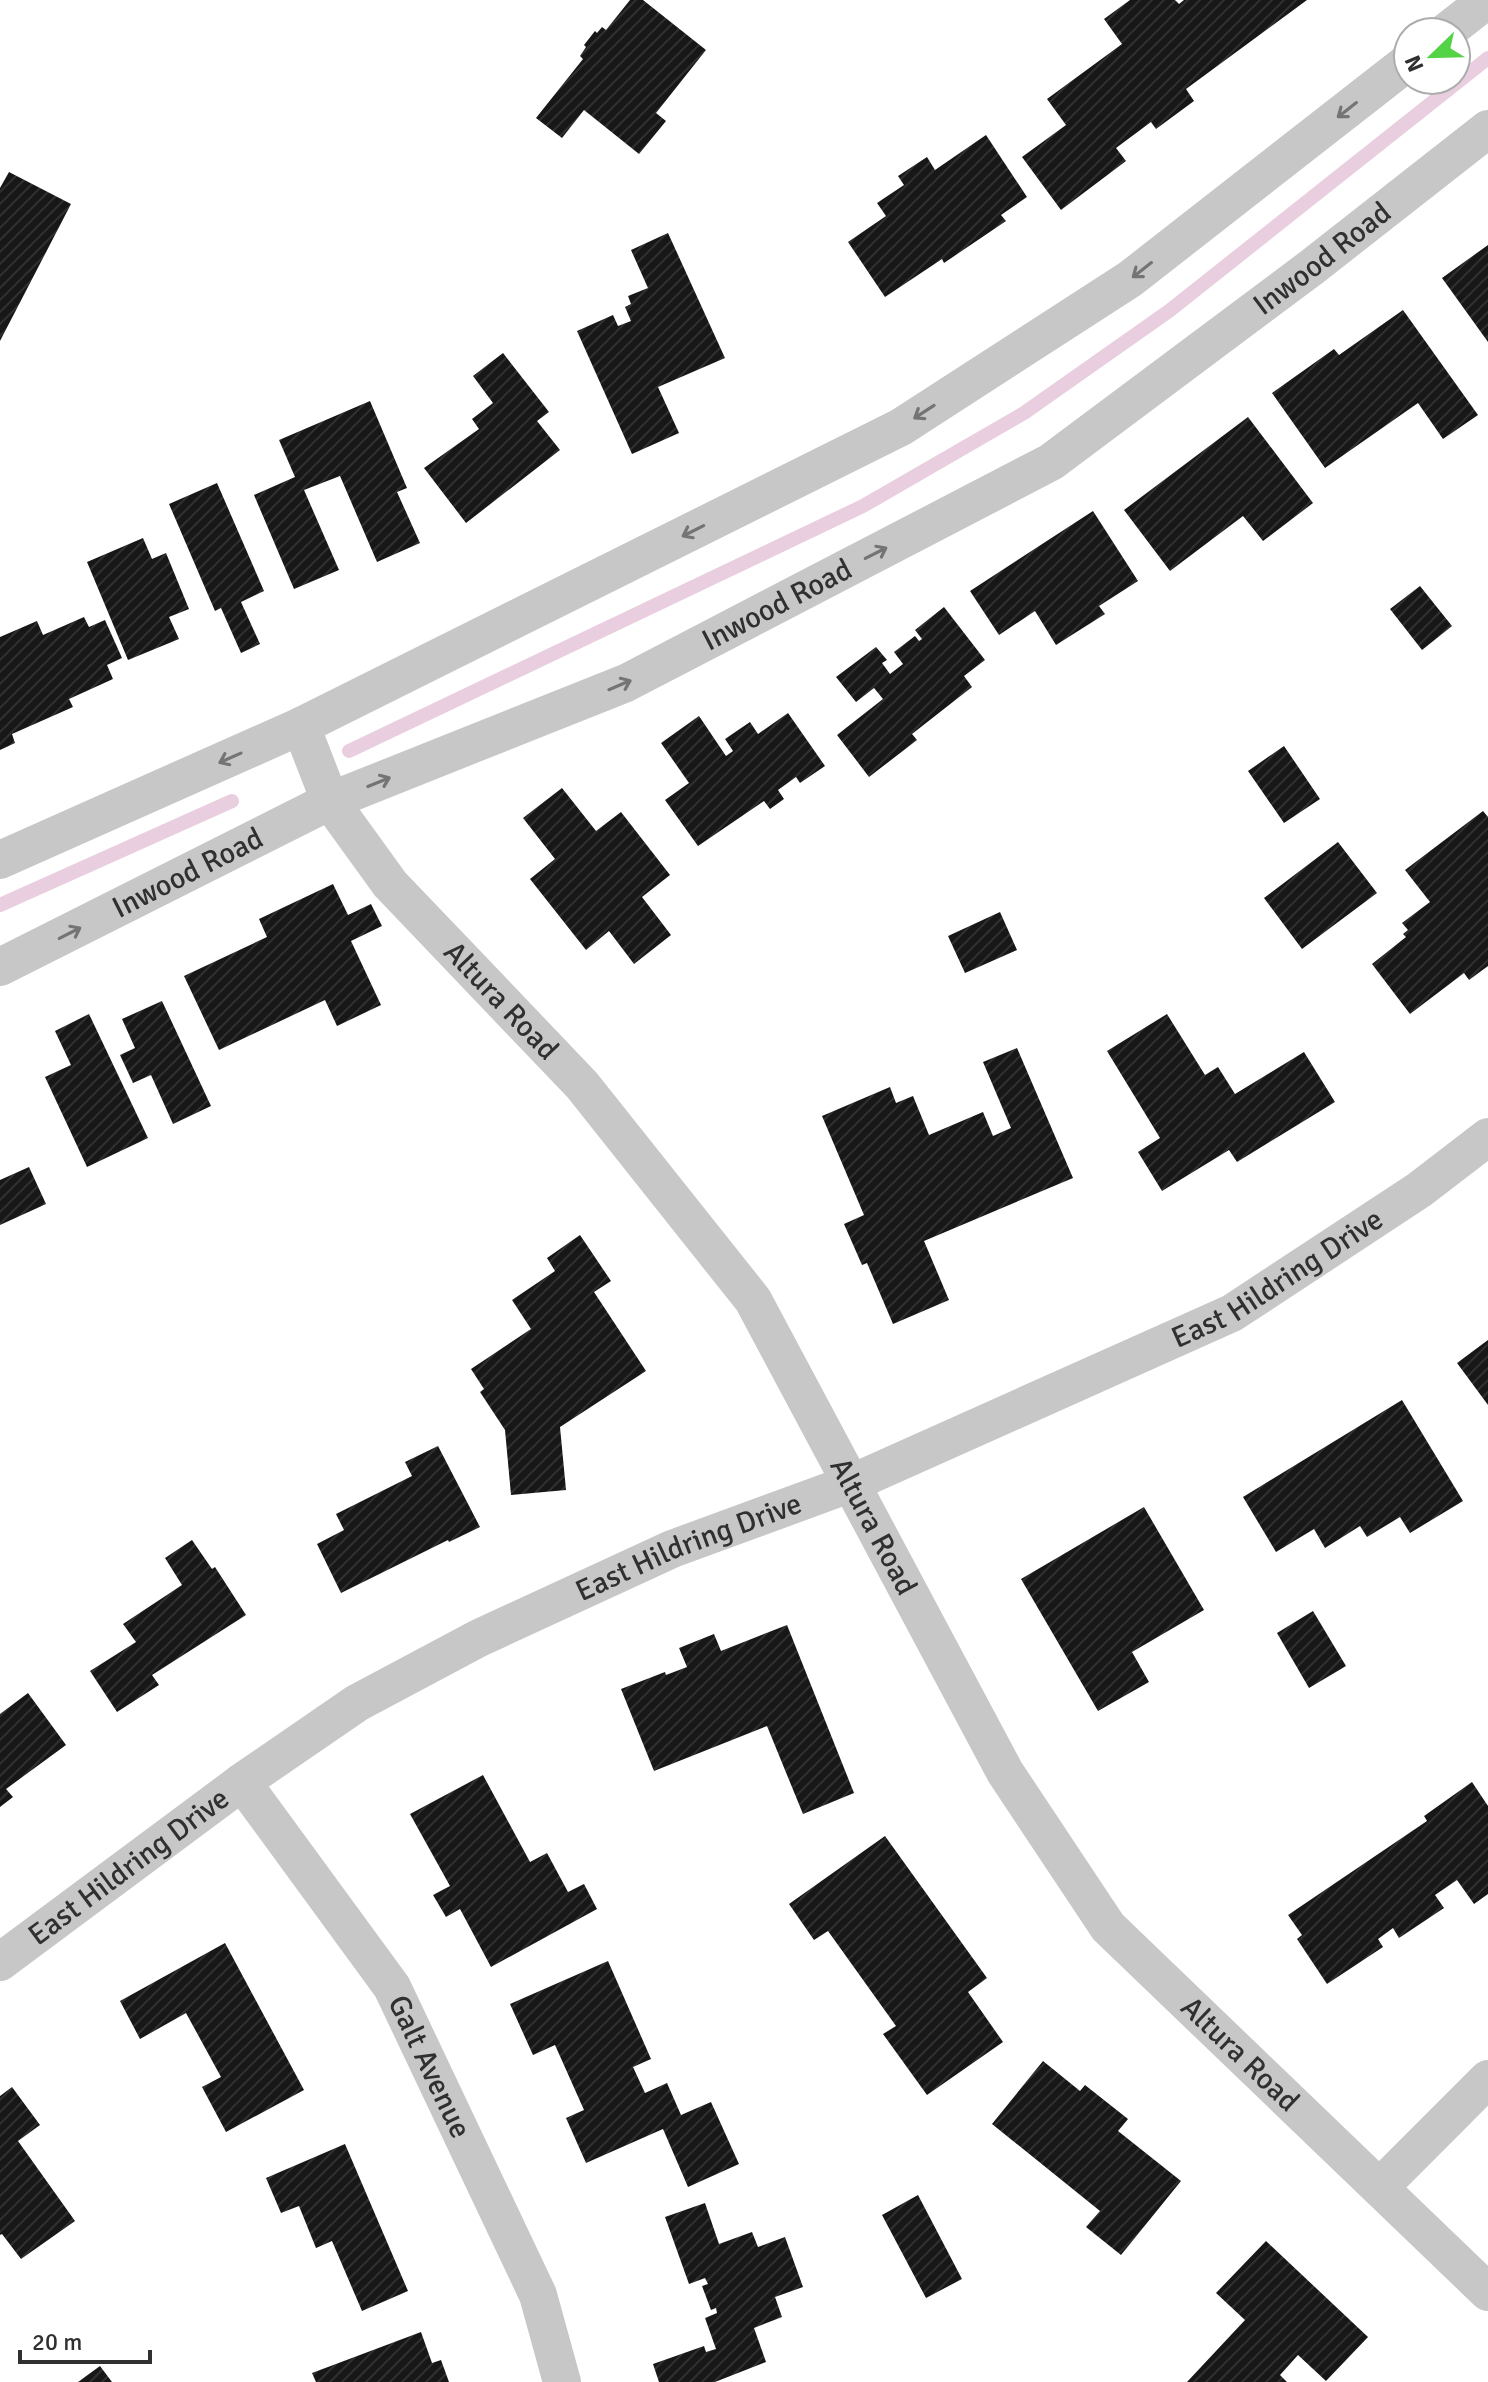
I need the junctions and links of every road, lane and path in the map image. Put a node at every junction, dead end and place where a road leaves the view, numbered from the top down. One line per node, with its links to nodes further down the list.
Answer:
1 (1487, 0): 2 (street)
2 (1466, 16)
3 (1392, 74): 5 (street, one-way to 5)
4 (1488, 129): 6 (street, Inwood Road, one-way to 4)
5 (301, 726): 6 (street, Altura Road); 7 (street, one-way to 7)
6 (330, 801): 8 (street, Inwood Road, one-way to 6); 10 (street, Altura Road)
7 (0, 860)
8 (0, 967)
9 (1488, 1137): 10 (street, East Hildring Drive)
10 (852, 1483): 11 (street, East Hildring Drive); 14 (street, Altura Road)
11 (242, 1782): 12 (street, East Hildring Drive); 16 (street, Galt Avenue)
12 (0, 1962)
13 (1488, 2079): 14 (street)
14 (1380, 2187): 15 (street, Altura Road)
15 (1488, 2292)
16 (562, 2382)

